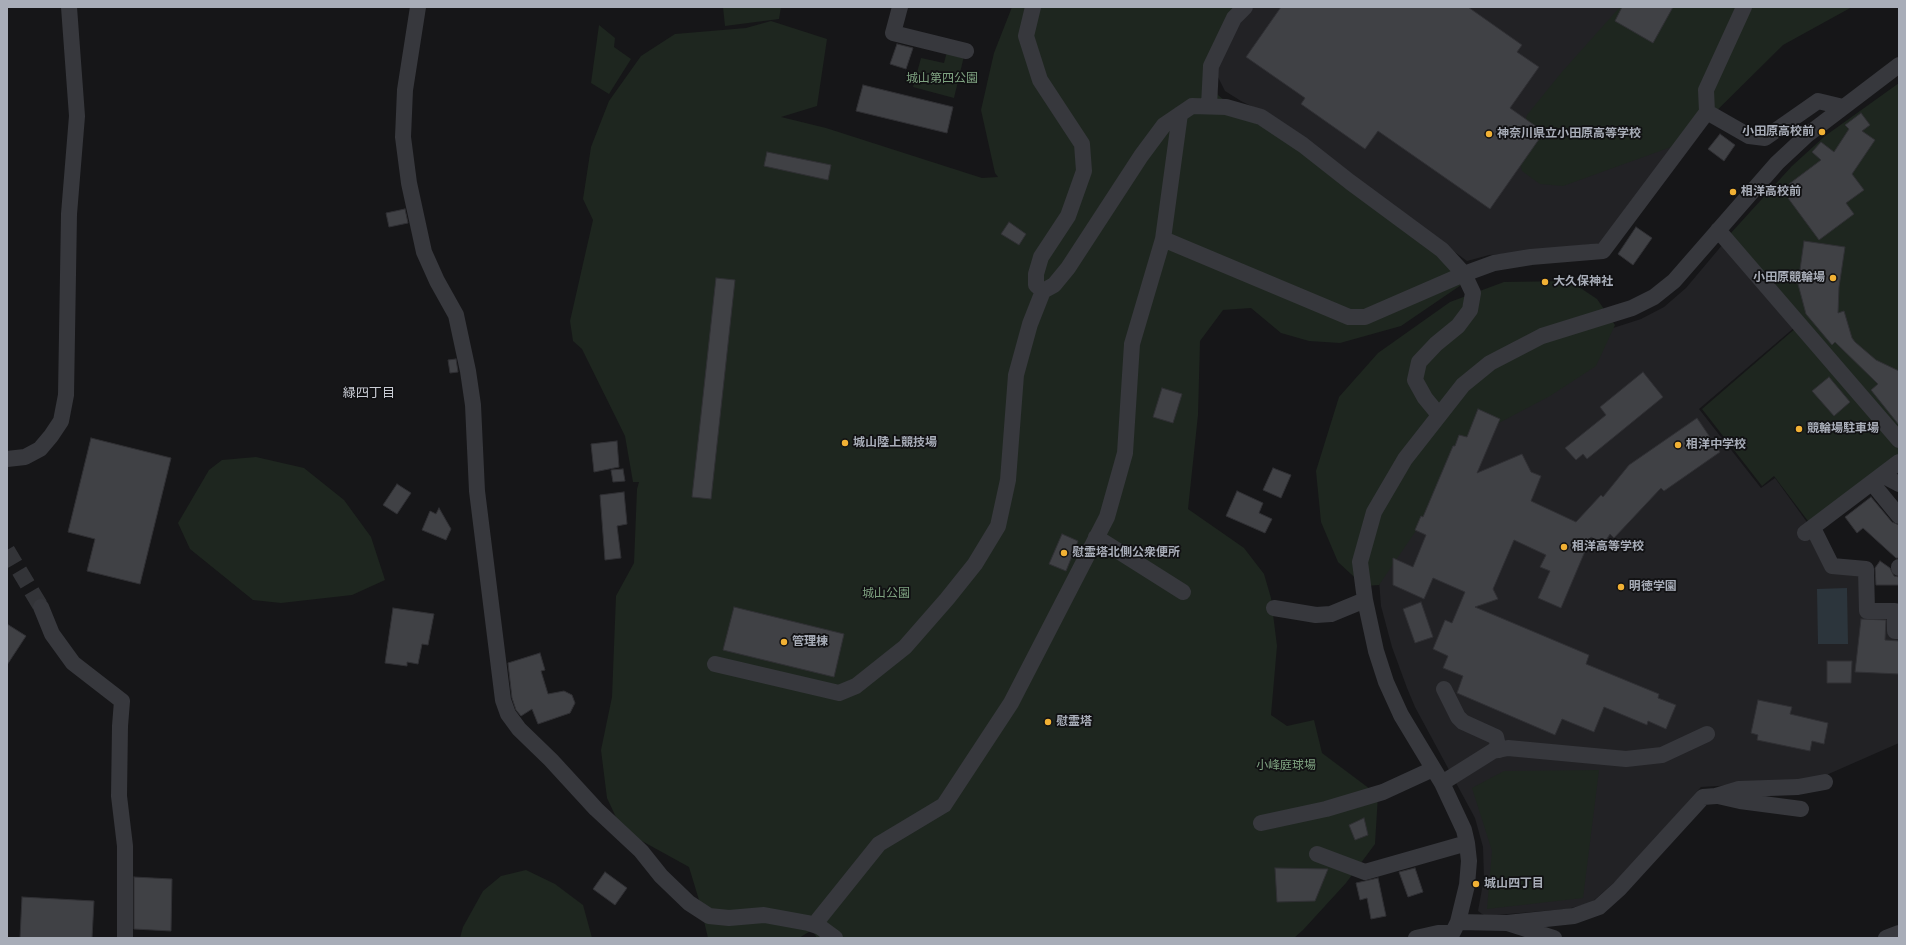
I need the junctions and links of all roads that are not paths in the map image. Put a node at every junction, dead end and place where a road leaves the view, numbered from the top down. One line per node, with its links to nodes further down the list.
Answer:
1 (69, 7): 19 (street)
2 (418, 7): 43 (street)
3 (900, 7): 7 (street)
4 (1033, 7): 16 (street)
5 (1245, 7): 9 (street)
6 (1744, 7): 11 (street)
7 (966, 51)
8 (1899, 65): 10 (street)
9 (1209, 106): 12 (street); 15 (street)
10 (1843, 107): 11 (street); 13 (street)
11 (1707, 112): 15 (street)
12 (1180, 114): 14 (street); 16 (street)
13 (1718, 230): 17 (street); 18 (street)
14 (1163, 239): 15 (street); 24 (street)
15 (1464, 274): 17 (street)
16 (1043, 291): 30 (street)
17 (1439, 415): 26 (street)
18 (1899, 440)
19 (7, 459)
20 (1899, 462): 21 (street)
21 (1877, 479): 22 (street); 23 (street); 29 (street)
22 (1899, 484)
23 (1899, 516)
24 (1096, 537): 25 (street); 43 (street)
25 (1183, 592)
26 (1365, 600): 28 (street); 34 (street)
27 (42, 607): 46 (street)
28 (1274, 608)
29 (1899, 631)
30 (715, 664)
31 (1444, 690): 33 (street)
32 (1707, 734): 33 (street)
33 (1499, 750): 36 (street)
34 (1434, 769): 36 (street); 39 (street)
35 (1825, 782): 37 (street)
36 (1442, 783): 40 (street)
37 (1716, 796): 38 (street); 42 (street)
38 (1800, 809)
39 (1261, 823)
40 (1467, 843): 41 (street); 44 (street)
41 (1317, 854)
42 (1507, 923): 44 (street); 49 (street)
43 (814, 925): 47 (street)
44 (1453, 931): 48 (street)
45 (1899, 933): 50 (street)
46 (125, 938)
47 (835, 938)
48 (1416, 938)
49 (1554, 938)
50 (1886, 938)

